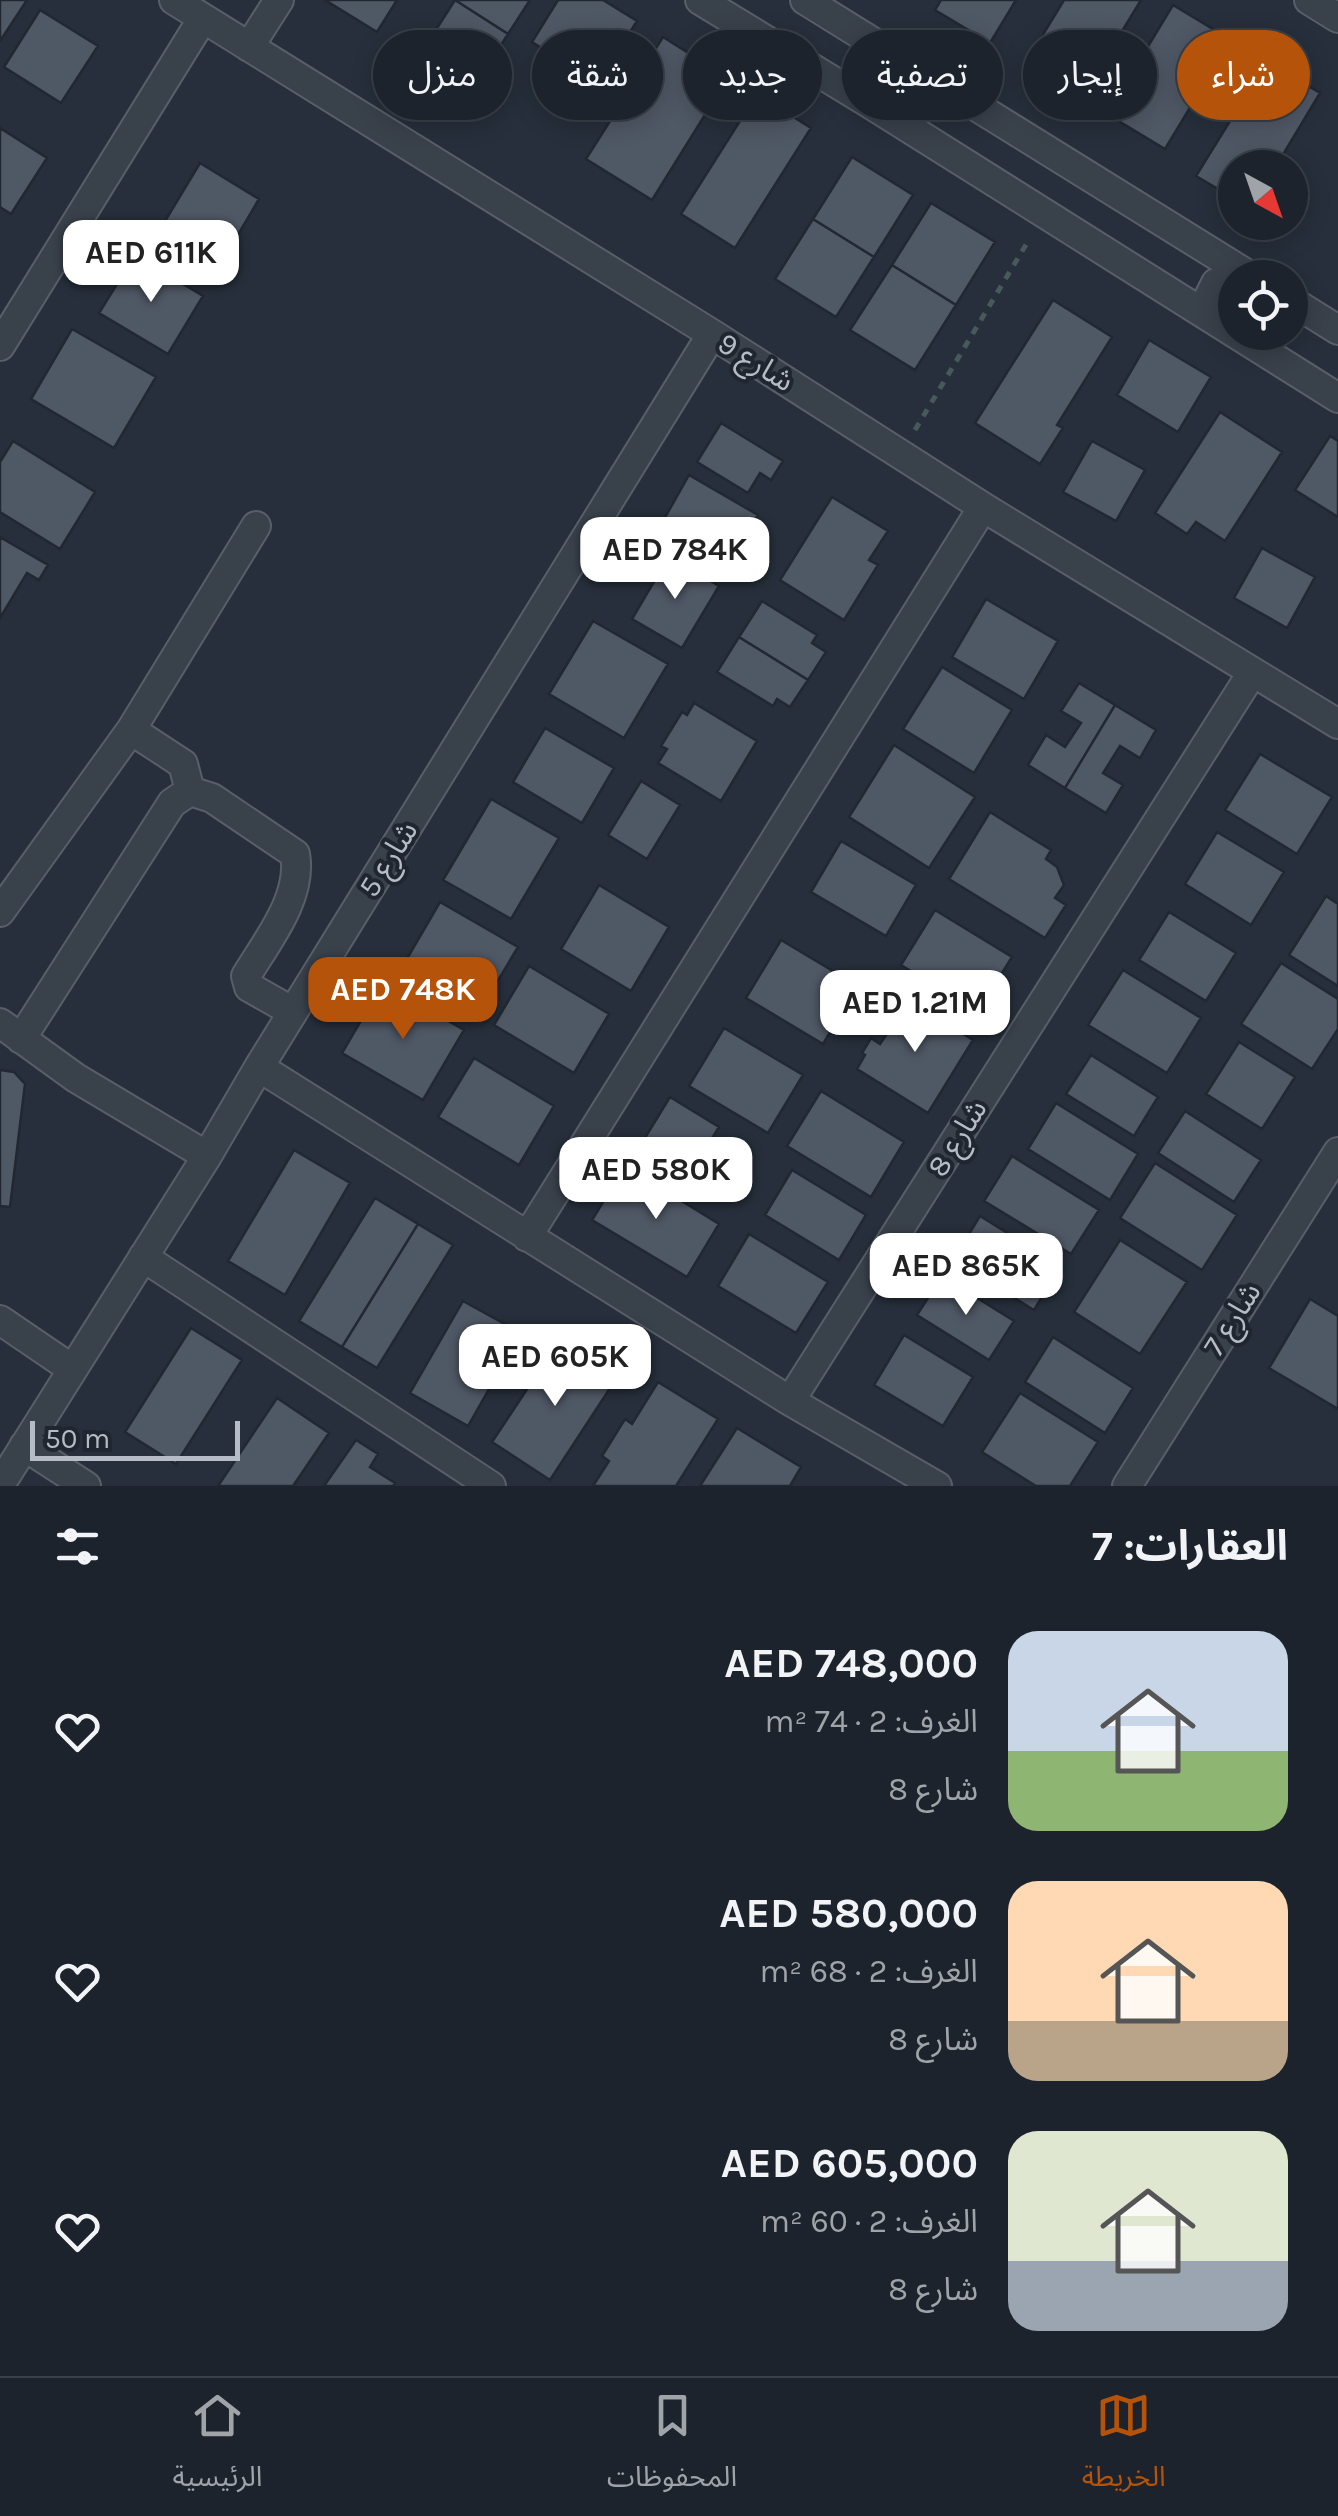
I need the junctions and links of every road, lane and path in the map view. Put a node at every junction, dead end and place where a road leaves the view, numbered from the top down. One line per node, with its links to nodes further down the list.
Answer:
1 (174, 0): 6 (street, شارع 9)
2 (279, 0): 8 (street)
3 (700, 0): 9 (street)
4 (805, 0): 10 (street)
5 (1309, 0): 7 (street)
6 (203, 18): 8 (street, شارع 9); 16 (street)
7 (1338, 18)
8 (250, 48): 15 (street, شارع 9)
9 (1045, 213): 13 (street); 18 (path)
10 (1223, 260)
11 (1218, 283): 13 (street)
12 (1308, 311): 14 (street)
13 (1214, 320): 17 (street)
14 (1338, 330)
15 (712, 334): 18 (street, شارع 9); 26 (street, شارع 5)
16 (0, 346)
17 (1338, 398)
18 (900, 454): 19 (street, شارع 9)
19 (984, 507): 21 (street, شارع 9); 31 (street)
20 (256, 526): 23 (street)
21 (1252, 673): 22 (street, شارع 9); 35 (street, شارع 8)
22 (1338, 724)
23 (132, 730): 24 (street); 25 (street)
24 (190, 791): 26 (street); 27 (street)
25 (0, 912)
26 (293, 1012): 28 (street, شارع 5)
27 (10, 1031): 30 (street)
28 (259, 1067): 30 (street, شارع 5); 31 (street)
29 (1338, 1152): 41 (street, شارع 7)
30 (207, 1156): 32 (street, شارع 5)
31 (526, 1237): 35 (street)
32 (142, 1257): 34 (street, شارع 5); 39 (street)
33 (0, 1320): 34 (street)
34 (72, 1369): 36 (street, شارع 5)
35 (790, 1401): 40 (street)
36 (24, 1446): 37 (street, شارع 5); 38 (street)
37 (0, 1484)
38 (86, 1486)
39 (491, 1486)
40 (937, 1486)
41 (1127, 1486)

